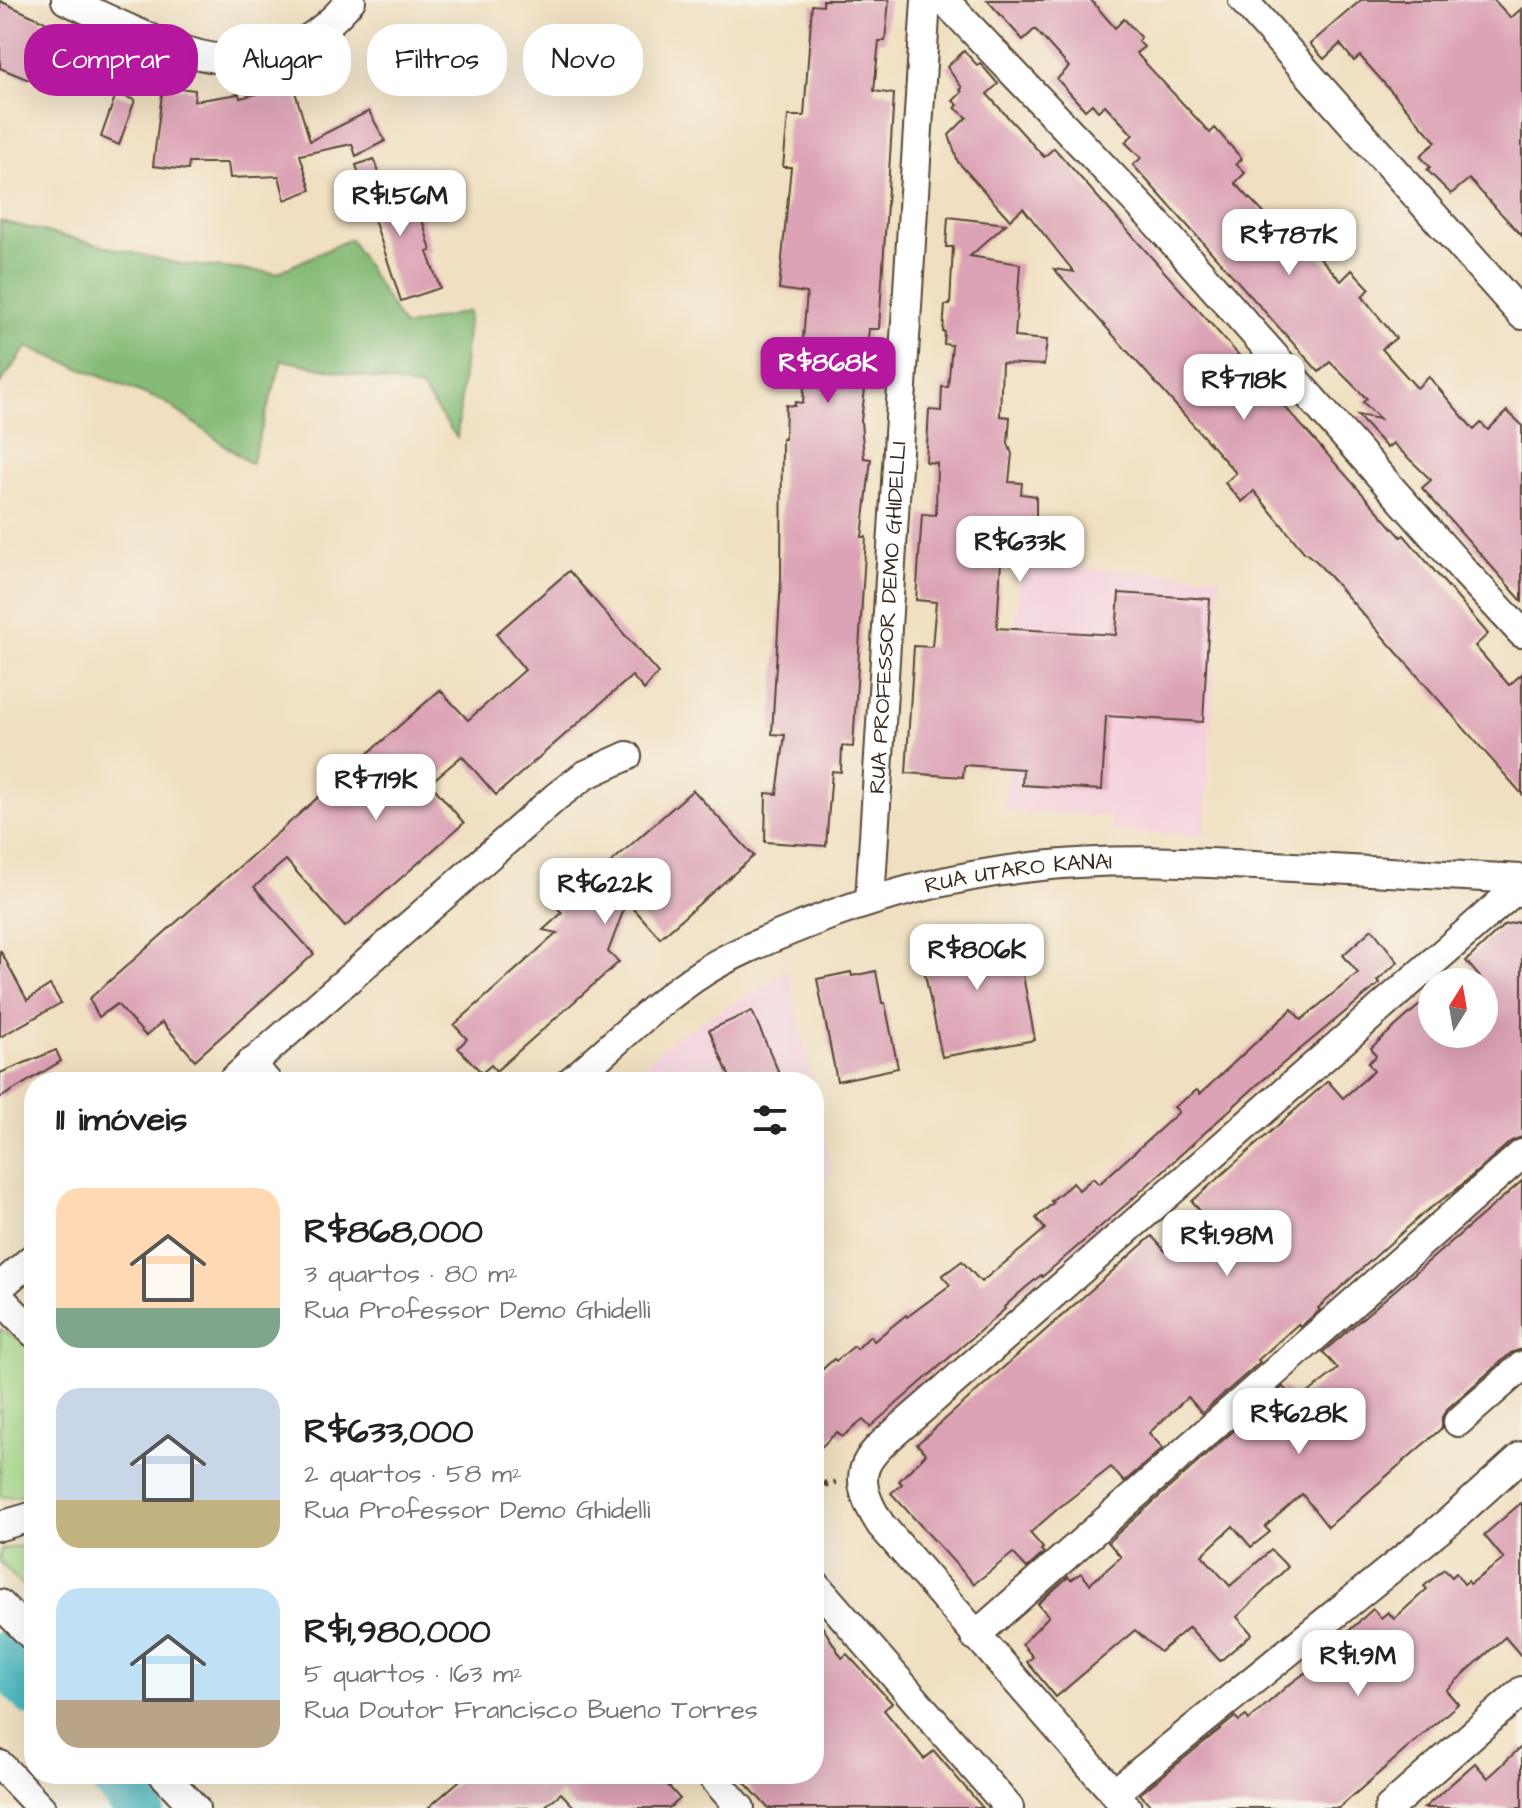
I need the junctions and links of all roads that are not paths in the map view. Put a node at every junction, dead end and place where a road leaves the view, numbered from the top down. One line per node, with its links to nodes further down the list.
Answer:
1 (66, 0): 2 (street)
2 (351, 0)
3 (926, 0): 10 (street, RUA PROFESSOR DEMO GHIDELLI)
4 (944, 0): 7 (street)
5 (1243, 0): 6 (street)
6 (1522, 315)
7 (1522, 633)
8 (627, 756): 11 (street)
9 (1522, 881): 10 (street, RUA UTARO KANAI); 26 (street)
10 (870, 901): 12 (street, RUA UTARO KANAI)
11 (254, 1072)
12 (582, 1072)
13 (1522, 1154): 26 (street)
14 (24, 1266): 15 (street)
15 (0, 1287)
16 (0, 1298): 17 (street)
17 (24, 1323)
18 (1522, 1366): 19 (street)
19 (1458, 1422)
20 (1522, 1456): 31 (street)
21 (24, 1519): 22 (street)
22 (0, 1526)
23 (824, 1595): 35 (street)
24 (0, 1604): 25 (street)
25 (24, 1628)
26 (975, 1636): 31 (street)
27 (1522, 1691): 36 (street)
28 (0, 1765): 32 (street)
29 (172, 1784): 33 (street)
30 (719, 1784): 34 (street)
31 (1120, 1801)
32 (41, 1808)
33 (195, 1808)
34 (740, 1808)
35 (1009, 1808)
36 (1389, 1808)

